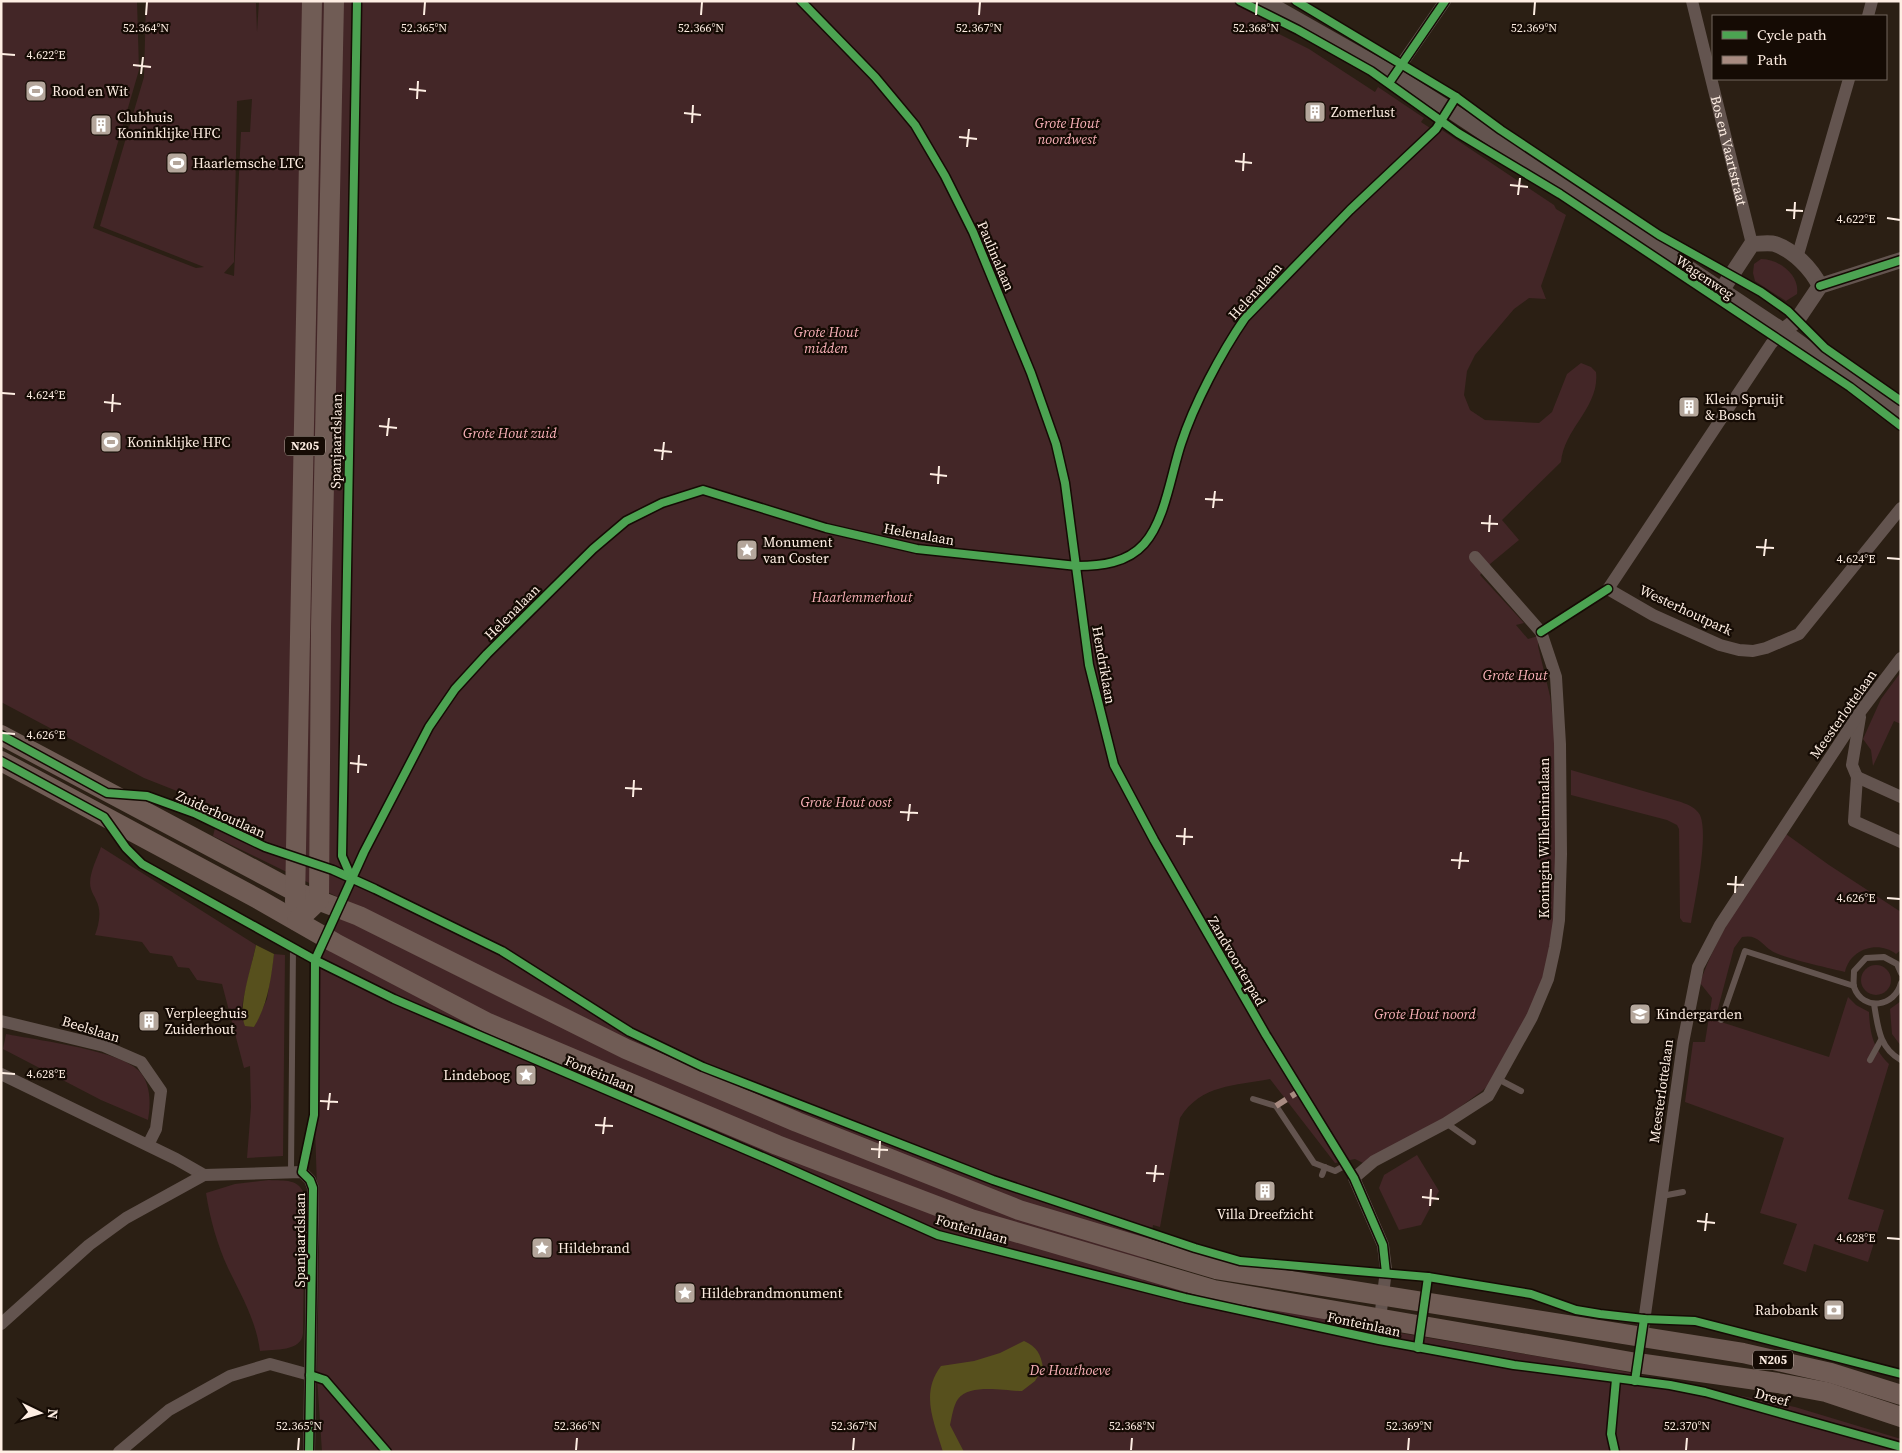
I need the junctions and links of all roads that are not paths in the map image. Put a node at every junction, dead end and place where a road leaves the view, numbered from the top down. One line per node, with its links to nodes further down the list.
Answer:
1 (312, 1): 26 (main road, N205)
2 (334, 1): 27 (main road, Spanjaardslaan / N205)
3 (1264, 1): 8 (street, Wagenweg)
4 (1445, 1): 8 (street)
5 (1692, 1): 10 (street, Bos en Vaartstraat)
6 (1872, 1): 7 (street)
7 (1868, 15)
8 (1394, 75): 14 (street, Wagenweg)
9 (1849, 80): 11 (street)
10 (1752, 244): 11 (street); 14 (street)
11 (1797, 258): 13 (street)
12 (1901, 260): 13 (street)
13 (1820, 286): 15 (street)
14 (1722, 291): 15 (street, Wagenweg)
15 (1783, 331): 16 (street, Wagenweg); 17 (street, Westerhoutpark)
16 (1901, 417)
17 (1901, 508)
18 (1475, 558): 41 (street, Koningin Wilhelminalaan)
19 (1901, 658): 20 (street, Meesterlottelaan)
20 (1860, 712): 23 (street); 53 (street, Meesterlottelaan)
21 (1, 735): 26 (main road)
22 (1, 761): 28 (main road)
23 (1857, 777): 24 (street); 25 (street)
24 (1901, 797)
25 (1901, 842)
26 (294, 891): 27 (main road, N205); 28 (main road, N205)
27 (320, 900): 28 (main road); 54 (main road, N205)
28 (296, 921): 55 (main road, Fonteinlaan / N205)
29 (294, 947): 48 (lane, Spanjaardslaan)
30 (1899, 963): 31 (lane); 33 (lane)
31 (1901, 973)
32 (1901, 984): 34 (lane)
33 (1854, 986): 34 (lane); 35 (lane)
34 (1874, 1004): 37 (lane)
35 (1721, 1020)
36 (1, 1021): 46 (street, Beelslaan)
37 (1881, 1040): 38 (lane); 39 (lane)
38 (1870, 1060)
39 (1901, 1060)
40 (1, 1074): 46 (street)
41 (1498, 1079): 42 (lane); 44 (street, Koningin Wilhelminalaan)
42 (1521, 1091)
43 (1253, 1099): 47 (lane)
44 (1446, 1123): 45 (lane); 51 (street, Koningin Wilhelminalaan)
45 (1473, 1142)
46 (148, 1146): 49 (street)
47 (1325, 1167): 50 (lane); 51 (lane)
48 (296, 1172): 49 (street); 59 (street, Spanjaardslaan)
49 (204, 1175): 56 (street)
50 (1322, 1175)
51 (1354, 1178): 54 (street)
52 (1683, 1192): 53 (lane)
53 (1662, 1196): 57 (street, Meesterlottelaan)
54 (1382, 1294): 55 (street); 57 (main road, N205)
55 (1380, 1318): 58 (main road, Fonteinlaan / N205)
56 (1, 1324)
57 (1643, 1328): 60 (main road, N205)
58 (1637, 1363): 61 (main road, Dreef / N205)
59 (310, 1375): 62 (street); 63 (street, Spanjaardslaan)
60 (1901, 1395)
61 (1901, 1417)
62 (118, 1452)
63 (309, 1452)

